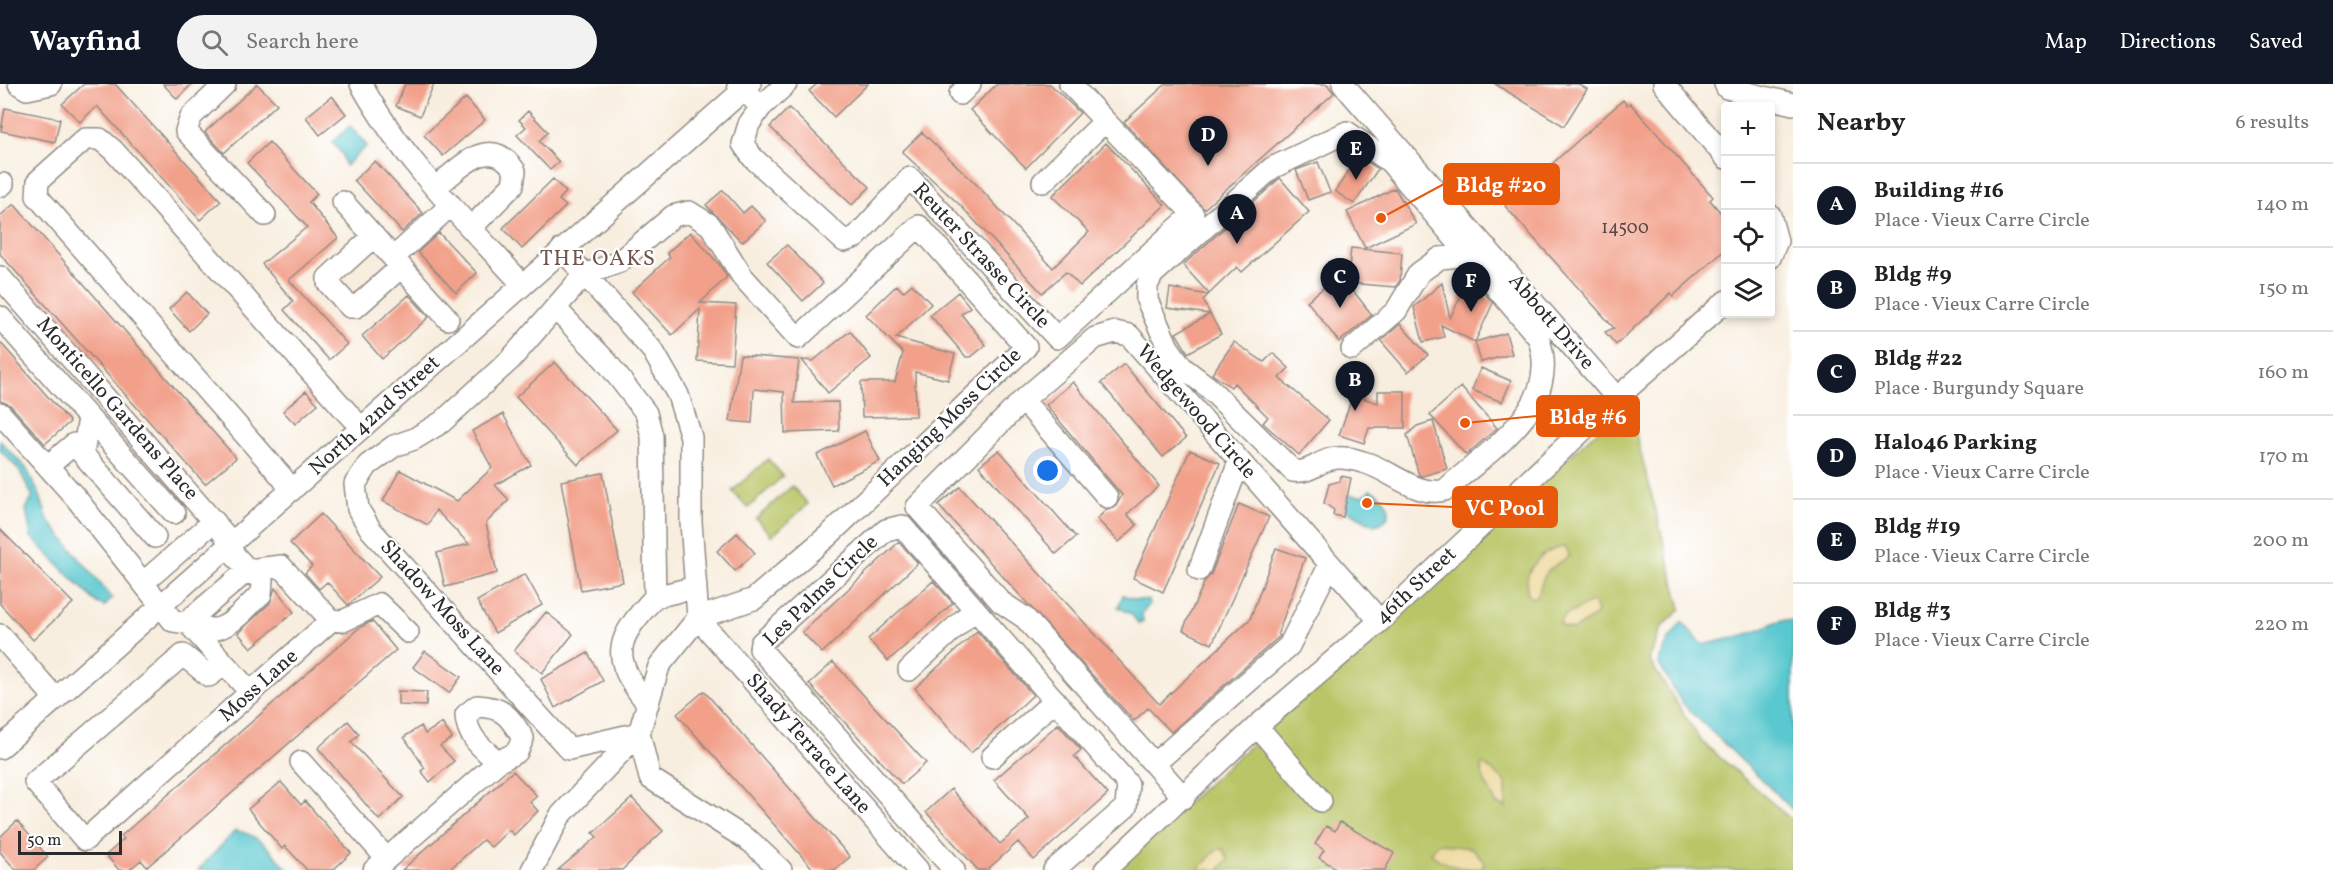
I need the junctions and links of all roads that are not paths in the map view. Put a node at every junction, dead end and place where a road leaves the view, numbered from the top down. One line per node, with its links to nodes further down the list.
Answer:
1 (20, 84): 2 (street)
2 (51, 84)
3 (225, 84): 19 (street)
4 (361, 84): 16 (street)
5 (786, 84): 12 (street)
6 (1070, 84): 13 (street, Reuter Strasse Circle)
7 (1343, 84): 23 (street, Abbott Drive)
8 (1664, 84): 14 (street)
9 (1725, 84): 11 (street)
10 (744, 86): 12 (street); 24 (street, North 42nd Street)
11 (1793, 104)
12 (761, 107): 13 (street, Reuter Strasse Circle)
13 (1105, 121): 15 (street)
14 (1723, 156)
15 (1042, 182)
16 (435, 188): 18 (street); 20 (street)
17 (343, 202): 22 (street)
18 (451, 206): 20 (street); 26 (street)
19 (265, 214)
20 (471, 228): 29 (street)
21 (1775, 233): 25 (street)
22 (374, 236): 26 (street); 26 (street)
23 (1476, 248): 23 (street); 34 (street); 35 (street, Abbott Drive)
24 (562, 249): 27 (street); 29 (street, North 42nd Street)
25 (1780, 251)
26 (397, 262): 33 (street)
27 (584, 275): 31 (street, Shadow Moss Lane); 55 (street); 59 (street, Hanging Moss Circle)
28 (0, 277): 47 (street, Monticello Gardens Place)
29 (522, 284): 39 (street, North 42nd Street)
30 (1721, 305): 35 (street, 46th Street)
31 (555, 308): 56 (street); 72 (street, Shadow Moss Lane)
32 (0, 317): 38 (street)
33 (448, 319)
34 (1352, 349)
35 (1617, 398): 61 (street, 46th Street)
36 (1023, 400): 41 (street, Wedgewood Circle); 44 (street); 45 (street, Wedgewood Circle)
37 (0, 413): 42 (street)
38 (89, 418): 40 (street); 46 (street)
39 (361, 428): 43 (street, North 42nd Street); 43 (street)
40 (83, 453): 42 (street); 49 (street)
41 (1239, 462): 51 (street, Wedgewood Circle); 53 (street)
42 (48, 466): 54 (street)
43 (291, 491): 50 (street, North 42nd Street)
44 (1107, 497)
45 (917, 507): 48 (street, Wedgewood Circle); 77 (street)
46 (174, 513)
47 (214, 521): 50 (street, Monticello Gardens Place); 54 (street)
48 (902, 525): 58 (street, Les Palms Circle); 86 (street, Les Palms Circle)
49 (155, 537)
50 (230, 545): 52 (street); 57 (street, North 42nd Street)
51 (1329, 566): 61 (street, Wedgewood Circle); 77 (street)
52 (248, 570): 60 (street); 62 (street); 62 (street)
53 (1199, 570)
54 (139, 579): 57 (street)
55 (696, 587): 56 (street); 59 (street)
56 (655, 597): 70 (street)
57 (162, 605): 62 (street); 68 (street, North 42nd Street)
58 (975, 609): 66 (street); 69 (street, Les Palms Circle)
59 (698, 618): 70 (street); 85 (street, Shady Terrace Lane)
60 (328, 620): 63 (street); 67 (street, Moss Lane)
61 (1380, 621): 71 (street, 46th Street)
62 (187, 622): 65 (street)
63 (408, 633)
64 (0, 636): 68 (street)
65 (225, 664): 67 (street); 67 (street, Moss Lane)
66 (909, 670)
67 (251, 693)
68 (56, 699): 73 (street, North 42nd Street)
69 (1055, 700): 74 (street); 80 (street, Les Palms Circle)
70 (648, 704): 72 (street)
71 (1257, 726): 78 (street, 46th Street); 79 (street)
72 (639, 733): 83 (street); 84 (street)
73 (0, 748)
74 (992, 757)
75 (301, 762): 81 (street)
76 (498, 762): 81 (street)
77 (1154, 764): 78 (street)
78 (1184, 798): 82 (street, 46th Street)
79 (1320, 801)
80 (1088, 840): 82 (street); 87 (street, Les Palms Circle)
81 (380, 864)
82 (1108, 867)
83 (532, 870)
84 (781, 870)
85 (918, 870)
86 (954, 870)
87 (1054, 870)

